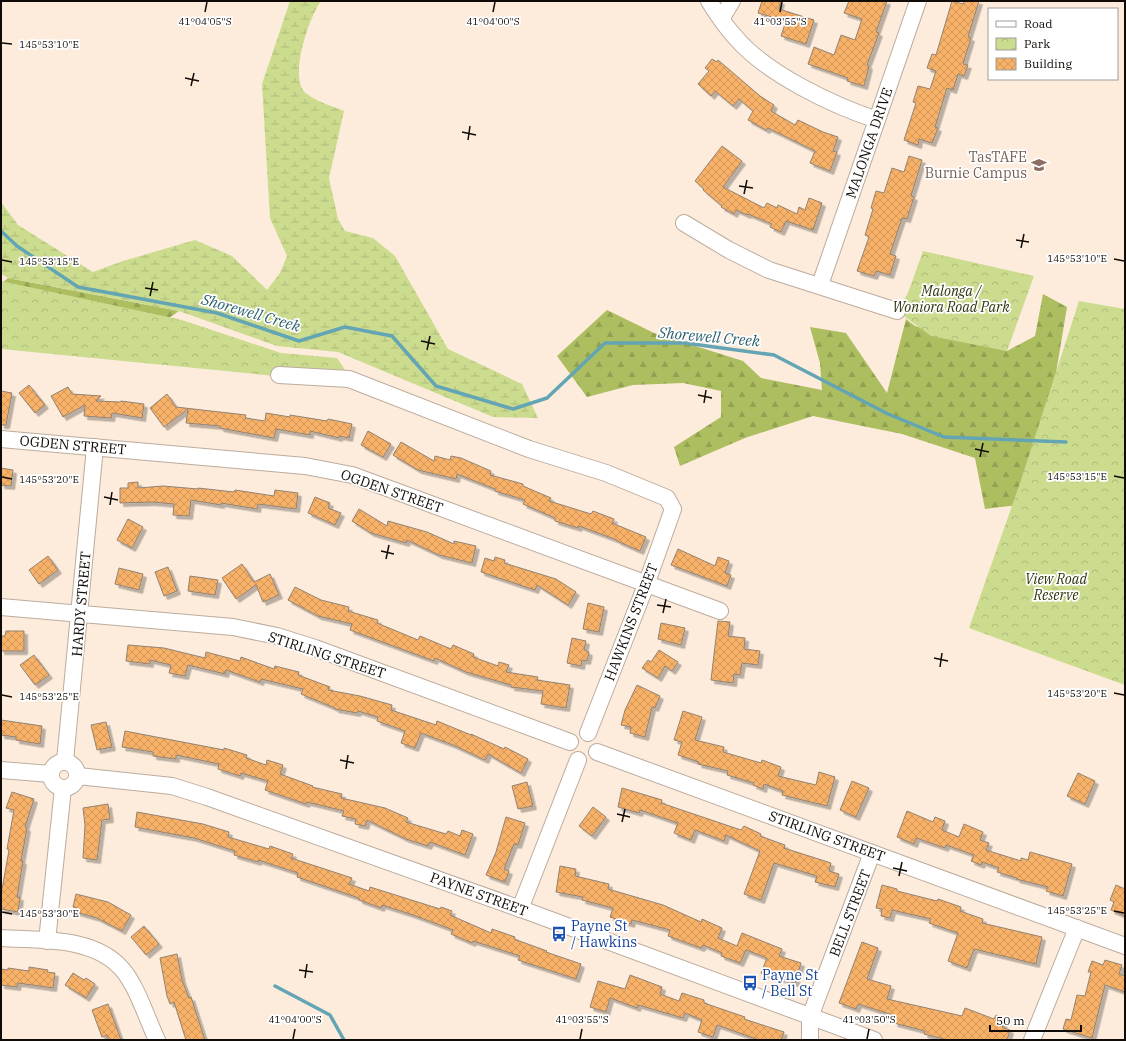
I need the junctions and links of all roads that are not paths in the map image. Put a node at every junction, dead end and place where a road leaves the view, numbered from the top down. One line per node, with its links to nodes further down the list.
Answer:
1 (709, 1): 4 (street)
2 (732, 1): 4 (street)
3 (918, 1): 5 (street, MALONGA DRIVE)
4 (721, 19): 5 (street)
5 (877, 120): 7 (street, MALONGA DRIVE)
6 (684, 223): 7 (street)
7 (820, 285): 8 (street)
8 (897, 311)
9 (279, 375): 12 (street, HAWKINS STREET)
10 (1, 439): 11 (street, OGDEN STREET)
11 (95, 447): 12 (street, OGDEN STREET); 15 (street, HARDY STREET)
12 (646, 585): 14 (street, OGDEN STREET); 16 (street, HAWKINS STREET)
13 (1, 607): 15 (street, STIRLING STREET)
14 (720, 611)
15 (80, 614): 17 (street, STIRLING STREET); 20 (street, HARDY STREET)
16 (588, 733): 17 (street); 18 (street)
17 (570, 742): 19 (street)
18 (597, 752): 19 (street); 25 (street, STIRLING STREET)
19 (578, 760): 26 (street)
20 (65, 761): 22 (street); 23 (street)
21 (1, 770): 22 (street)
22 (51, 774): 24 (street)
23 (78, 776): 24 (street); 26 (street, PAYNE STREET)
24 (63, 788): 29 (street)
25 (872, 853): 27 (street, STIRLING STREET); 31 (street, BELL STREET)
26 (520, 909): 31 (street, PAYNE STREET)
27 (1077, 928): 30 (street, STIRLING STREET); 35 (street)
28 (1, 938): 29 (street)
29 (47, 941): 32 (street)
30 (1125, 946)
31 (810, 1017): 33 (street); 34 (street, PAYNE STREET)
32 (157, 1040)
33 (810, 1040)
34 (874, 1040)
35 (1032, 1040)

